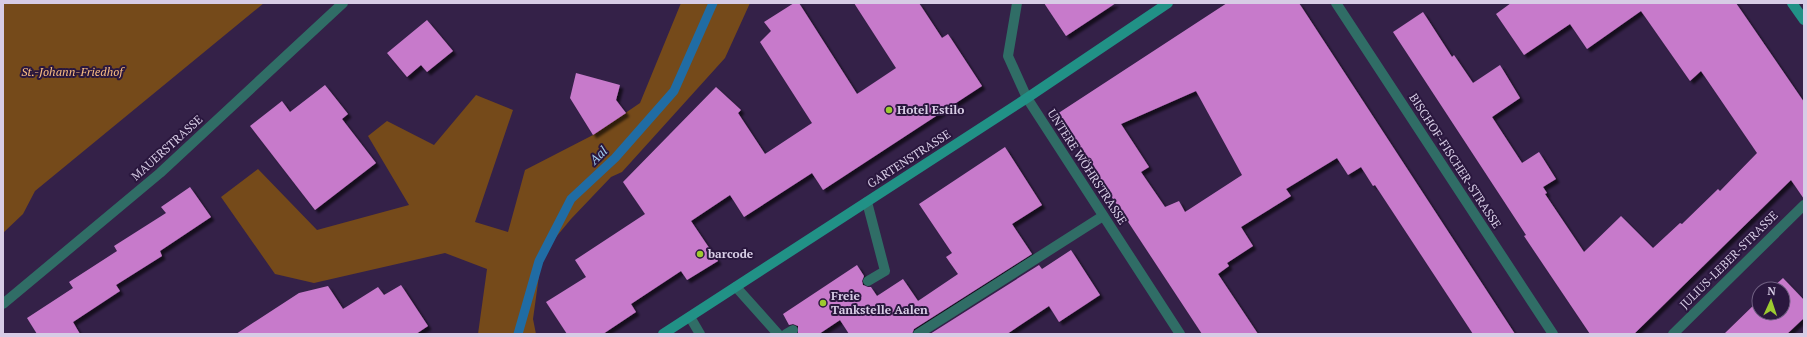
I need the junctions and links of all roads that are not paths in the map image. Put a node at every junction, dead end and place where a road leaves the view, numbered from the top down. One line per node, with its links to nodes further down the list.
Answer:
1 (343, 3): 13 (street, MAUERSTRASSE)
2 (1017, 3): 7 (street, UNTERE WÖHRSTRASSE)
3 (1168, 3): 7 (street, GARTENSTRASSE)
4 (1336, 3): 20 (street, BISCHOF-FISCHER-STRASSE)
5 (1792, 3): 6 (street)
6 (1804, 20)
7 (1027, 98): 8 (street, GARTENSTRASSE); 10 (street, UNTERE WÖHRSTRASSE)
8 (867, 202): 11 (street); 12 (street, GARTENSTRASSE)
9 (1804, 205): 21 (street, JULIUS-LEBER-STRASSE)
10 (1103, 216): 18 (street); 19 (street, UNTERE WÖHRSTRASSE)
11 (868, 282)
12 (736, 287): 14 (street, GARTENSTRASSE); 17 (street)
13 (3, 304)
14 (690, 317): 15 (street, GARTENSTRASSE); 16 (street)
15 (663, 334)
16 (700, 334)
17 (778, 334)
18 (918, 334)
19 (1180, 334)
20 (1553, 334)
21 (1673, 334)

